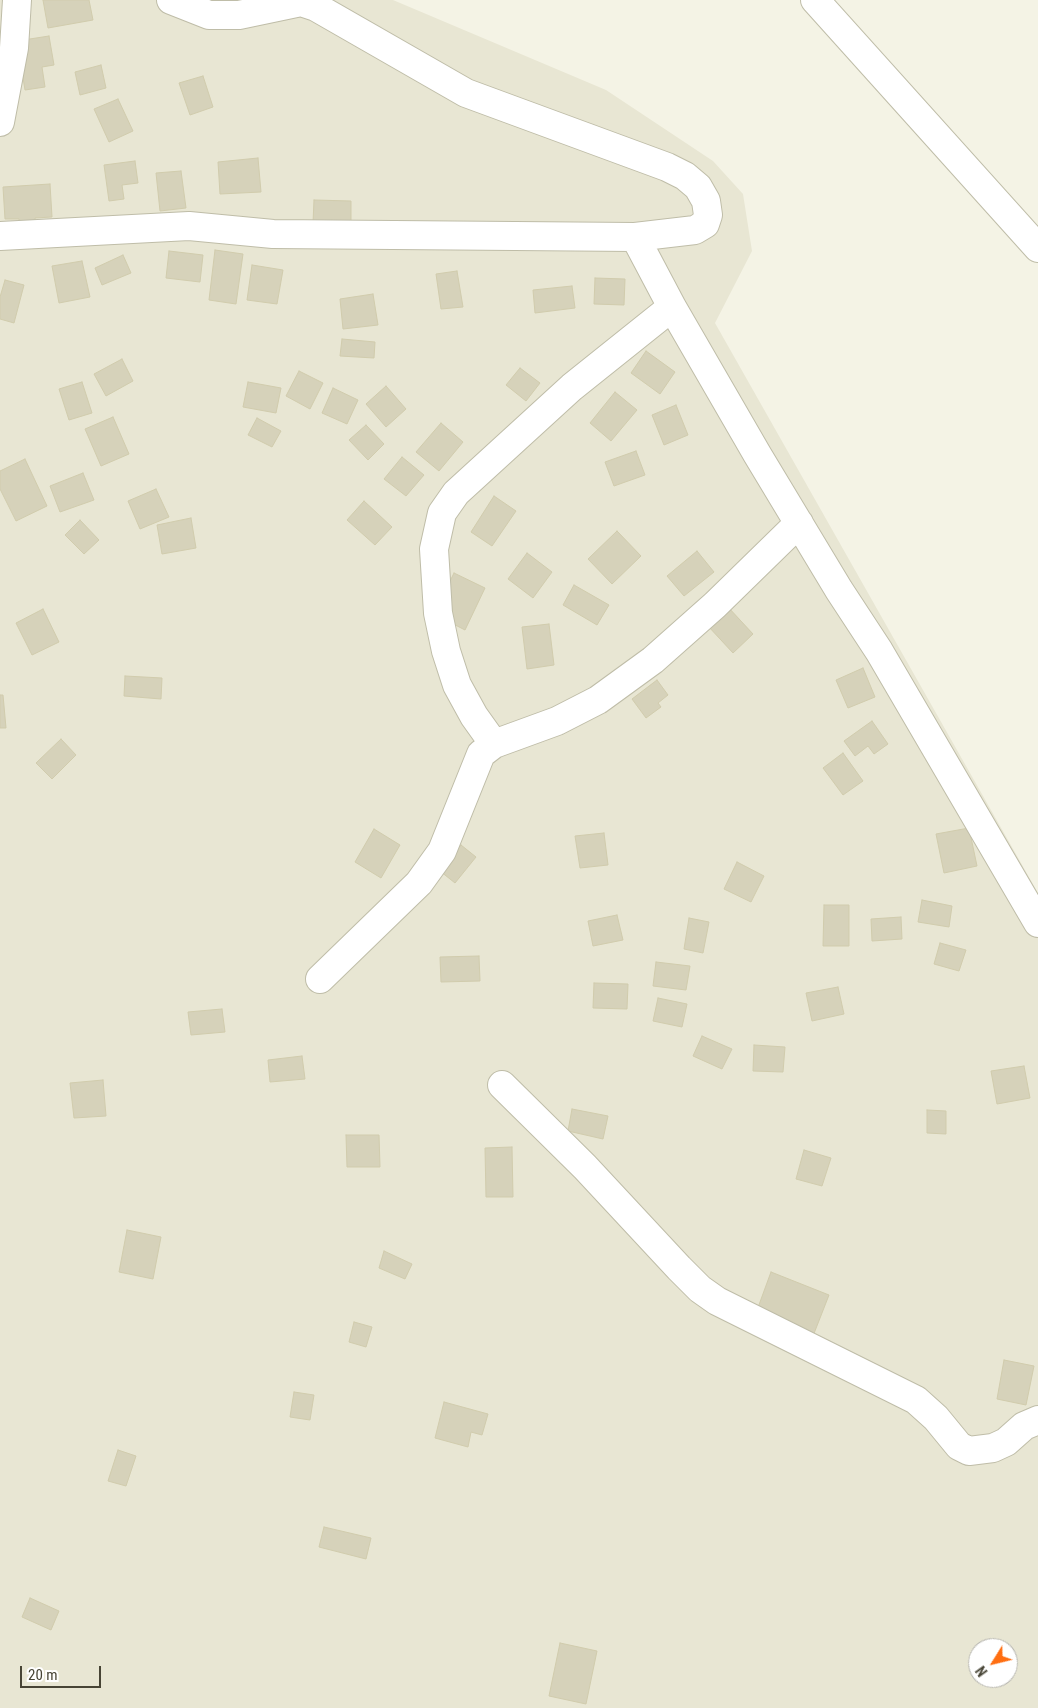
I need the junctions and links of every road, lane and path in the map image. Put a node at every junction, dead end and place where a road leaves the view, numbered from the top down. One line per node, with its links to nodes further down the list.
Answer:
1 (17, 0): 4 (street)
2 (171, 0): 7 (street)
3 (815, 0): 8 (street)
4 (7, 49): 5 (street)
5 (0, 122)
6 (0, 236): 7 (street)
7 (635, 237): 9 (street)
8 (1038, 248)
9 (672, 307): 10 (street); 11 (street)
10 (799, 523): 11 (street); 12 (street)
11 (494, 744): 13 (street)
12 (1038, 923)
13 (320, 979)
14 (502, 1085): 15 (street)
15 (1038, 1420)

